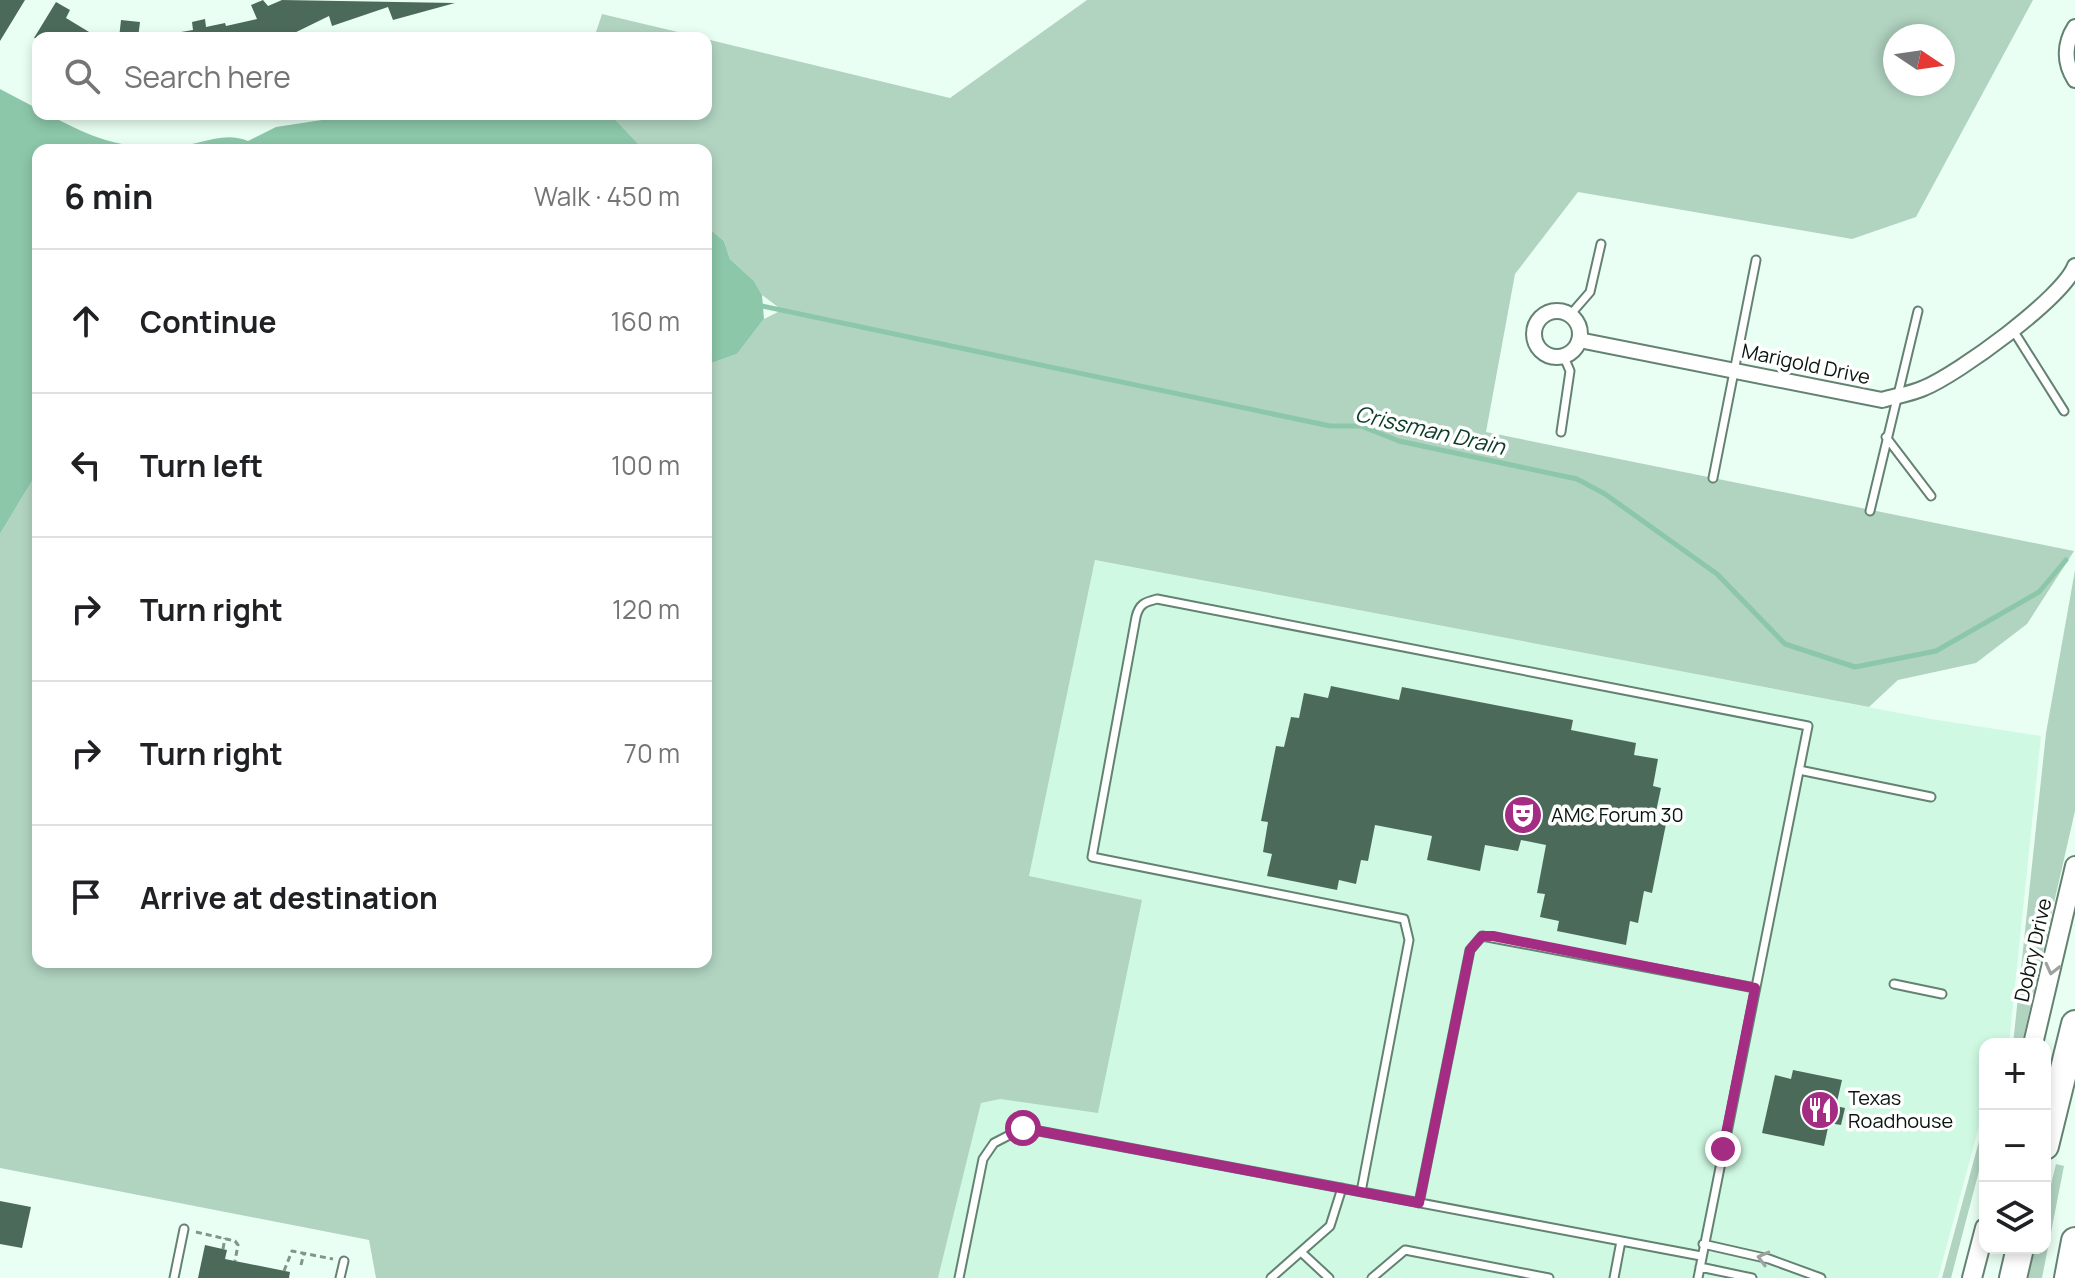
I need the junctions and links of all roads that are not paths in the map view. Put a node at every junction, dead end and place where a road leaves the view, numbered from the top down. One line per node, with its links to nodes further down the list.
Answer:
1 (2075, 27): 2 (street)
2 (2075, 80)
3 (1601, 244): 7 (lane)
4 (1756, 260): 11 (lane)
5 (2075, 266): 8 (street, Marigold Drive)
6 (1918, 311): 12 (lane)
7 (1570, 315): 9 (street); 10 (street)
8 (2011, 329): 12 (street, Marigold Drive); 13 (lane)
9 (1579, 340): 10 (street); 11 (street, Marigold Drive)
10 (1564, 357): 14 (lane)
11 (1735, 369): 12 (street, Marigold Drive); 16 (lane)
12 (1895, 396): 15 (lane)
13 (2064, 411)
14 (1561, 432)
15 (1886, 437): 17 (lane); 18 (lane)
16 (1713, 478)
17 (1931, 496)
18 (1870, 511)
19 (1799, 770): 20 (lane); 23 (lane); 29 (lane)
20 (1931, 797)
21 (2075, 866): 26 (street, Dobry Drive, one-way to 26)
22 (1894, 984): 24 (lane)
23 (1755, 988): 30 (lane); 34 (lane)
24 (1942, 994)
25 (2075, 1024): 27 (highway)
26 (2034, 1038)
27 (2051, 1122)
28 (1342, 1188): 29 (lane); 36 (lane); 43 (lane)
29 (1361, 1192): 30 (lane)
30 (1419, 1203): 32 (lane)
31 (188, 1230): 41 (lane)
32 (1621, 1241): 38 (lane); 48 (lane)
33 (2075, 1241): 54 (highway)
34 (1703, 1244): 38 (lane); 51 (lane, one-way to 34)
35 (1979, 1251): 52 (street)
36 (1301, 1252): 44 (lane); 45 (lane)
37 (2019, 1254): 53 (highway)
38 (1701, 1256): 40 (lane)
39 (340, 1260): 42 (lane)
40 (1700, 1267): 49 (lane); 50 (lane)
41 (174, 1278)
42 (340, 1278)
43 (959, 1278)
44 (1271, 1278)
45 (1329, 1278)
46 (1372, 1278): 47 (lane)
47 (1549, 1278)
48 (1614, 1278)
49 (1698, 1278)
50 (1752, 1278)
51 (1821, 1278)
52 (1972, 1278)
53 (2013, 1278)
54 (2068, 1278)

